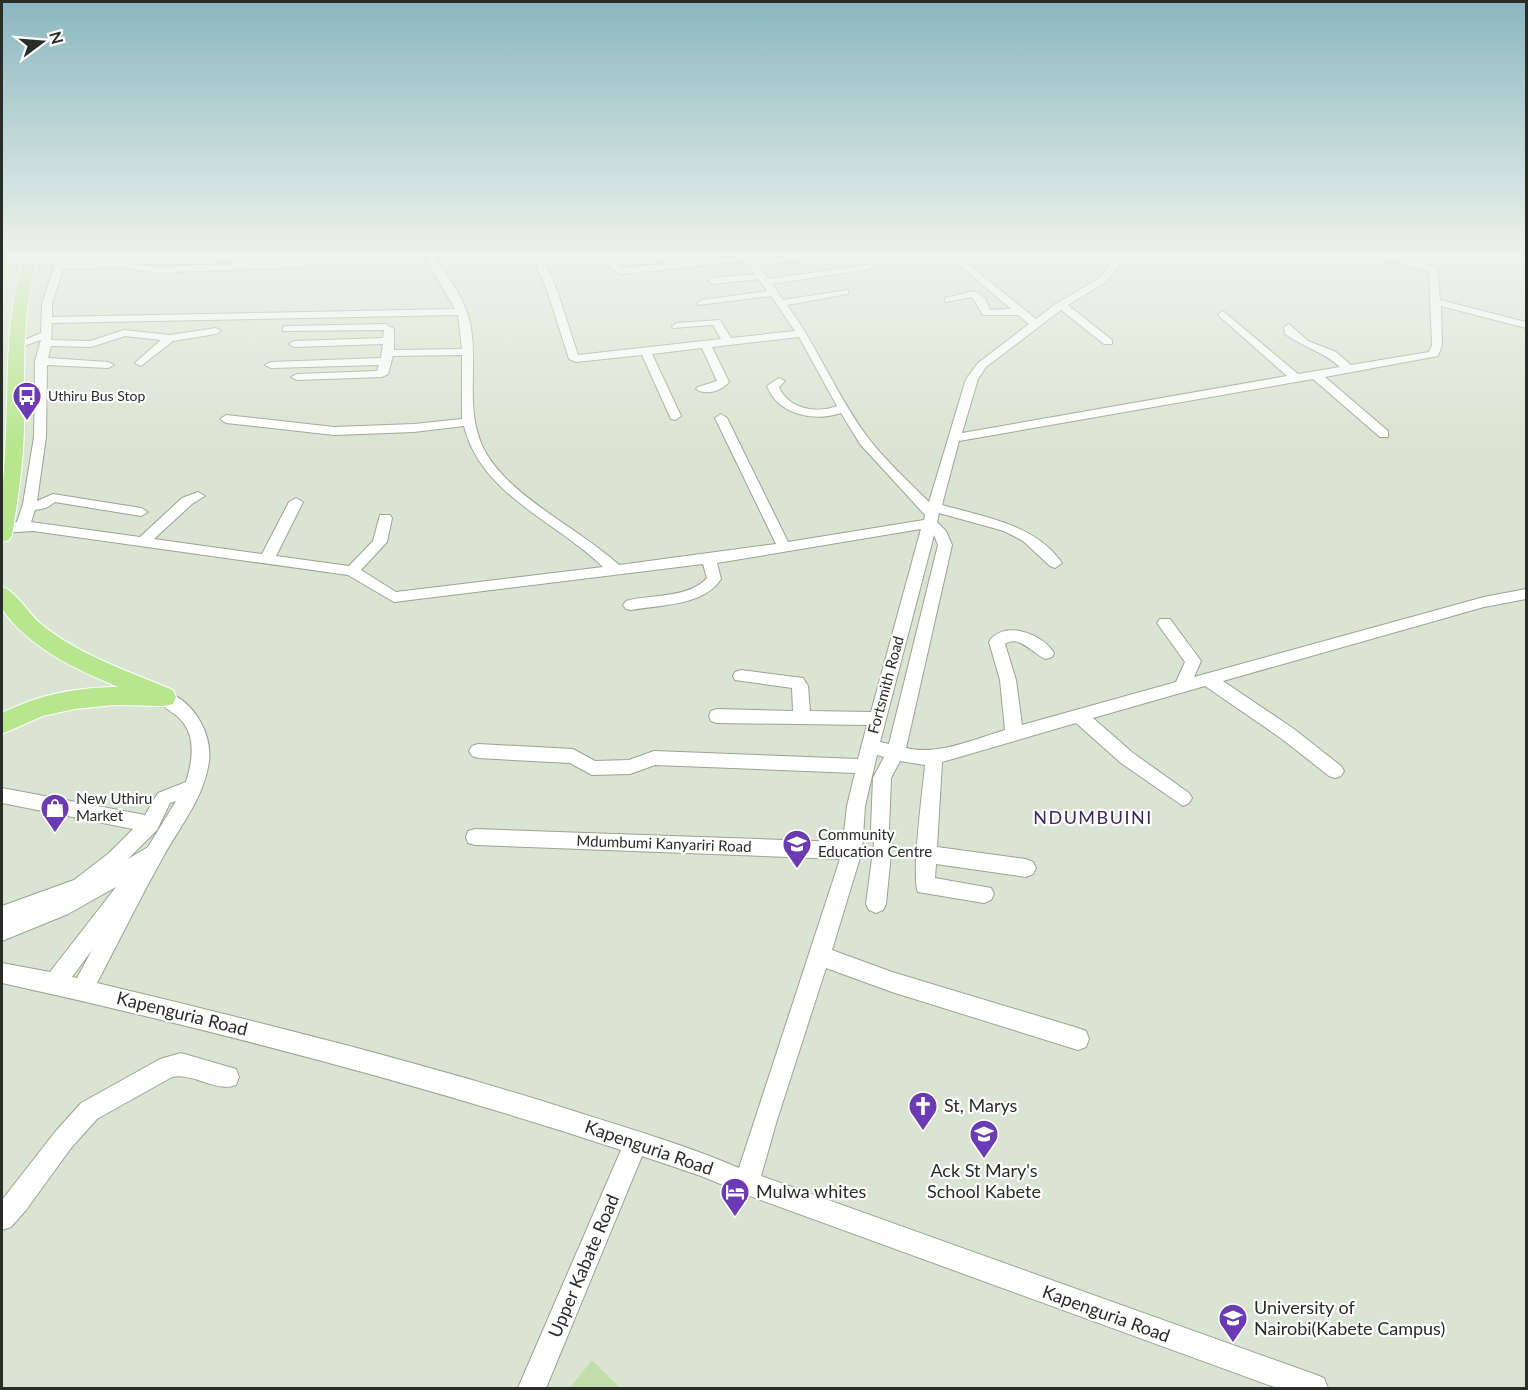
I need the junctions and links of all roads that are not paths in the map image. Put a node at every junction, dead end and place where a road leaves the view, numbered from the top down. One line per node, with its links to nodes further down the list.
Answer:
1 (18, 317): 26 (highway)
2 (46, 317): 13 (street)
3 (209, 317): 13 (street)
4 (463, 317): 29 (street)
5 (559, 317): 30 (street)
6 (790, 317): 20 (street)
7 (1026, 317): 14 (street)
8 (1045, 317): 14 (street, Fortsmith Road)
9 (1076, 317): 25 (street)
10 (1226, 317): 39 (street)
11 (1436, 317): 36 (street)
12 (1495, 317): 15 (street)
13 (46, 320): 22 (street)
14 (1035, 324): 48 (street, Fortsmith Road)
15 (1527, 325)
16 (677, 326): 24 (street)
17 (1289, 327): 36 (street)
18 (288, 328): 23 (street)
19 (216, 331): 21 (street)
20 (802, 333): 24 (street); 42 (street)
21 (170, 338): 22 (street); 33 (street)
22 (46, 339): 26 (street); 32 (street)
23 (389, 341): 27 (street); 31 (street)
24 (728, 342): 28 (street)
25 (1108, 342)
26 (15, 343): 56 (highway)
27 (294, 344)
28 (706, 345): 30 (street); 41 (street)
29 (467, 352): 31 (street); 46 (street)
30 (646, 352): 43 (street)
31 (387, 357): 35 (street); 38 (street)
32 (41, 361): 34 (street); 51 (street)
33 (141, 363)
34 (108, 365)
35 (271, 365)
36 (1347, 368): 37 (street)
37 (1314, 374): 39 (street); 47 (street)
38 (297, 377)
39 (1294, 377): 48 (street)
40 (779, 381): 42 (street)
41 (702, 389)
42 (843, 408): 53 (street)
43 (675, 416)
44 (721, 418): 58 (street)
45 (225, 419): 46 (street)
46 (469, 422): 62 (street)
47 (1384, 434)
48 (955, 438): 53 (street, Fortsmith Road)
49 (198, 496): 57 (street)
50 (296, 502): 59 (street)
51 (29, 507): 52 (street); 55 (street)
52 (141, 512)
53 (932, 515): 58 (street); 61 (street); 76 (street, Fortsmith Road); 81 (street)
54 (385, 518): 63 (street)
55 (23, 526): 56 (street); 57 (street)
56 (2, 532)
57 (143, 542): 59 (street)
58 (784, 547): 60 (street)
59 (267, 559): 63 (street)
60 (710, 559): 62 (street); 66 (street)
61 (1055, 563)
62 (614, 569): 63 (street)
63 (352, 571)
64 (2, 594): 72 (highway)
65 (1527, 594): 70 (street)
66 (631, 605)
67 (1165, 623): 71 (street)
68 (1046, 653): 78 (street)
69 (741, 676): 75 (street)
70 (1207, 679): 71 (street); 84 (street)
71 (1182, 687): 73 (street)
72 (164, 697): 77 (highway); 85 (street)
73 (1078, 715): 78 (street); 87 (street)
74 (717, 716): 75 (street)
75 (802, 717): 76 (street)
76 (877, 719): 79 (street, Fortsmith Road)
77 (2, 724)
78 (1014, 733): 82 (street)
79 (870, 746): 81 (street); 83 (street, Fortsmith Road)
80 (478, 751): 83 (street)
81 (896, 752): 82 (street); 95 (street)
82 (934, 757): 92 (street)
83 (865, 766): 90 (street, Fortsmith Road)
84 (1335, 771)
85 (193, 788): 88 (street); 91 (street)
86 (2, 795): 88 (street)
87 (1183, 798)
88 (150, 824): 96 (street)
89 (475, 837): 90 (street, Mdumbumi Kanyariri Road)
90 (852, 851): 98 (street, Fortsmith Road)
91 (156, 852): 97 (street); 100 (street); 101 (street)
92 (926, 854): 93 (street); 94 (street)
93 (1026, 868)
94 (984, 894)
95 (876, 904)
96 (2, 915)
97 (2, 931)
98 (820, 956): 102 (street); 105 (street, Fortsmith Road)
99 (2, 973): 100 (street, Kapenguria Road)
100 (54, 983): 101 (street, Kapenguria Road)
101 (82, 990): 104 (street, Kapenguria Road)
102 (1078, 1039)
103 (228, 1077): 106 (street)
104 (636, 1143): 105 (street, Kapenguria Road); 108 (street, Upper Kabate Road)
105 (747, 1183): 107 (street, Kapenguria Road)
106 (2, 1218)
107 (1260, 1379): 109 (street, Kapenguria Road)
108 (531, 1389)
109 (1314, 1389)

